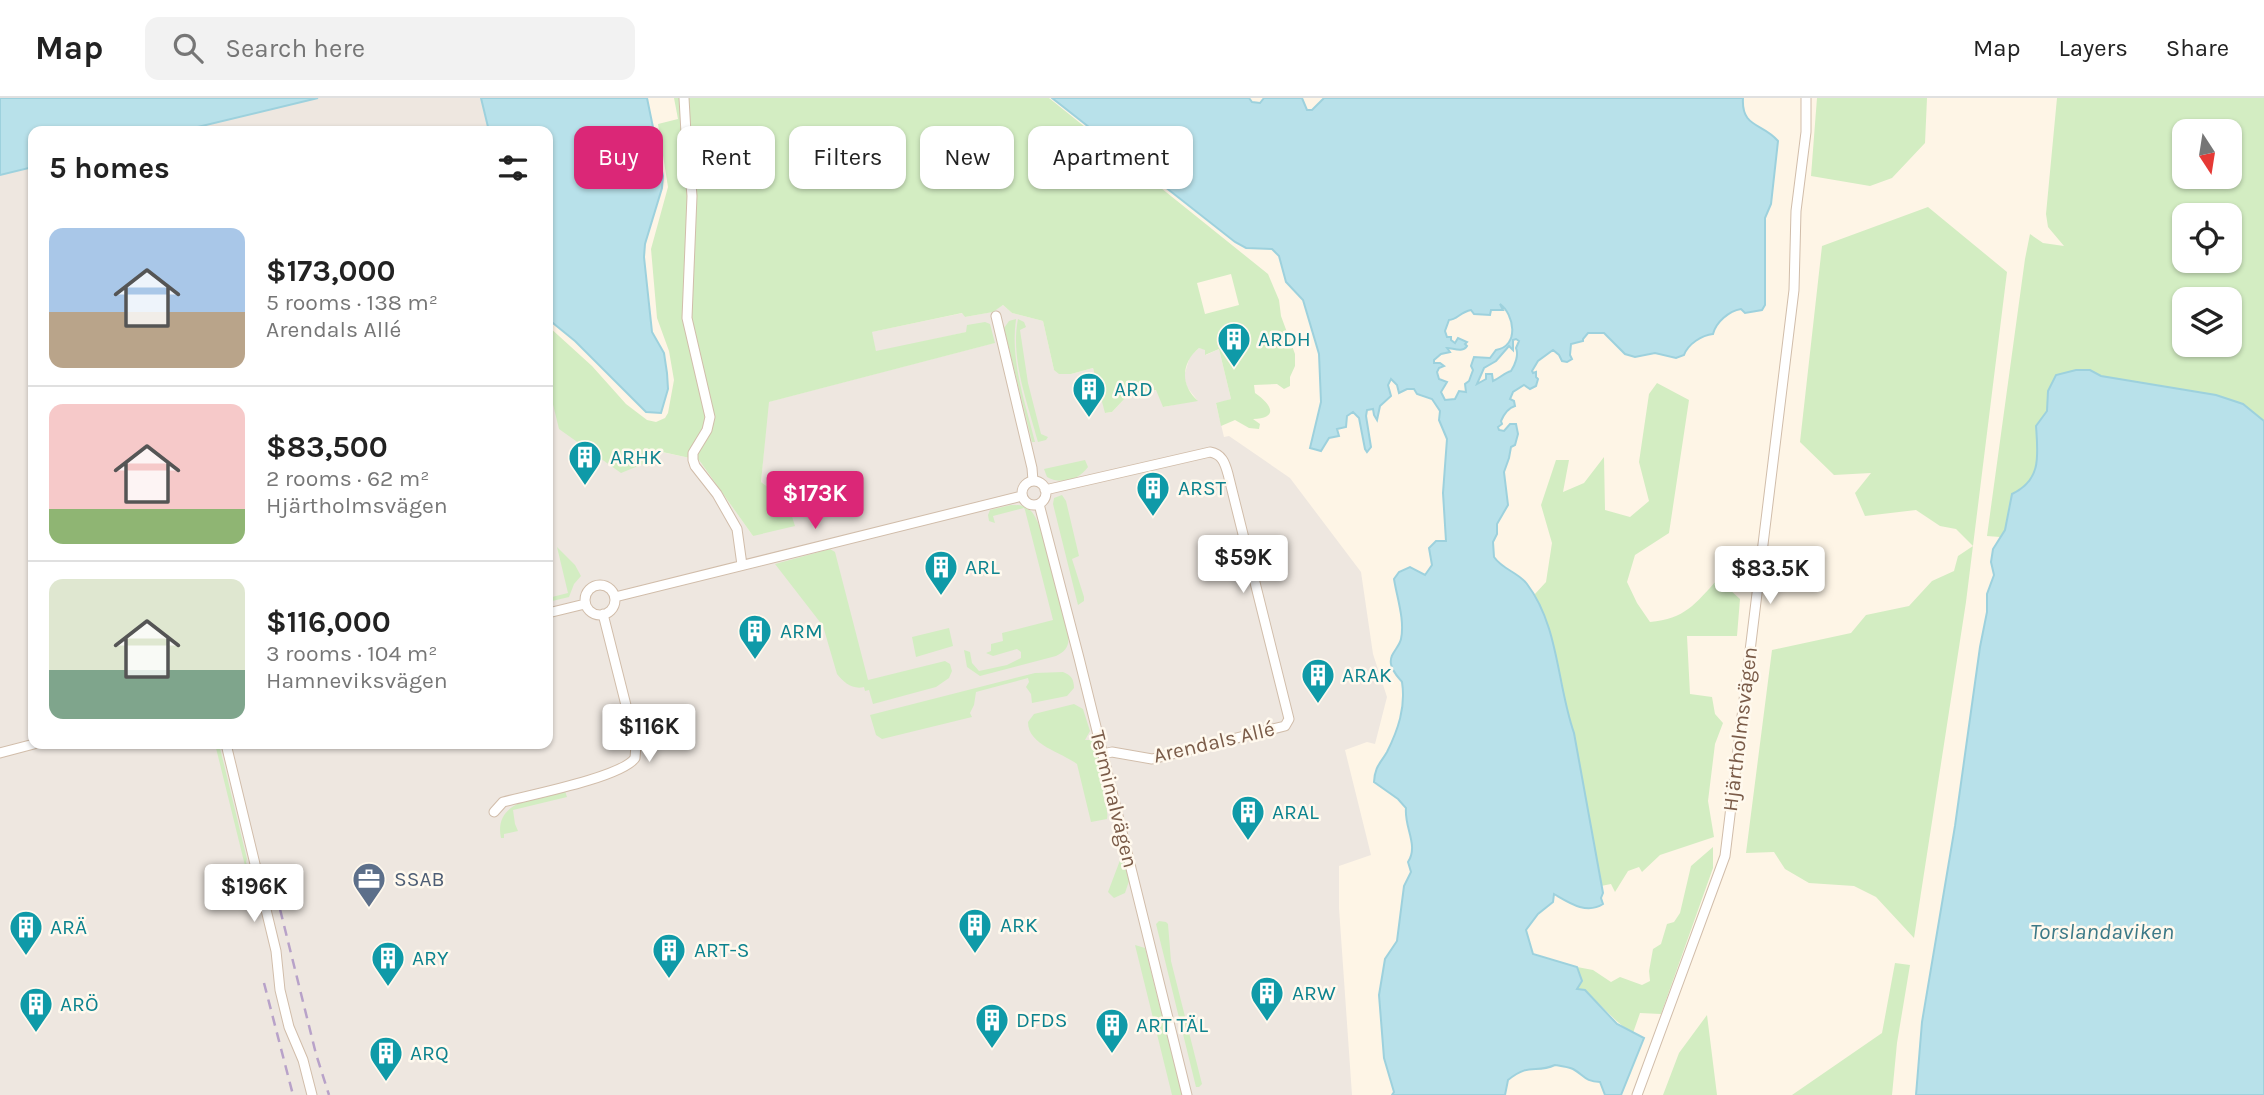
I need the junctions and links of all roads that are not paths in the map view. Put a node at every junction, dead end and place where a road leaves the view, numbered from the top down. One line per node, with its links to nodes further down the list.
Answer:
1 (684, 98): 8 (street)
2 (1806, 98): 20 (street, Hjärtholmsvägen)
3 (996, 316): 4 (street)
4 (1033, 481): 5 (street); 6 (street)
5 (1045, 490): 7 (street); 16 (street, Arendals Allé)
6 (1022, 496): 7 (street); 8 (street)
7 (1039, 504): 16 (street, Terminalvägen)
8 (743, 565): 9 (street)
9 (615, 597): 10 (street); 12 (street)
10 (585, 604): 11 (street); 12 (street)
11 (553, 612)
12 (603, 614): 17 (street)
13 (28, 746): 15 (street)
14 (227, 749): 18 (street)
15 (0, 753)
16 (1103, 754): 19 (street, Terminalvägen)
17 (494, 812)
18 (312, 1095)
19 (1187, 1095)
20 (1637, 1095)

